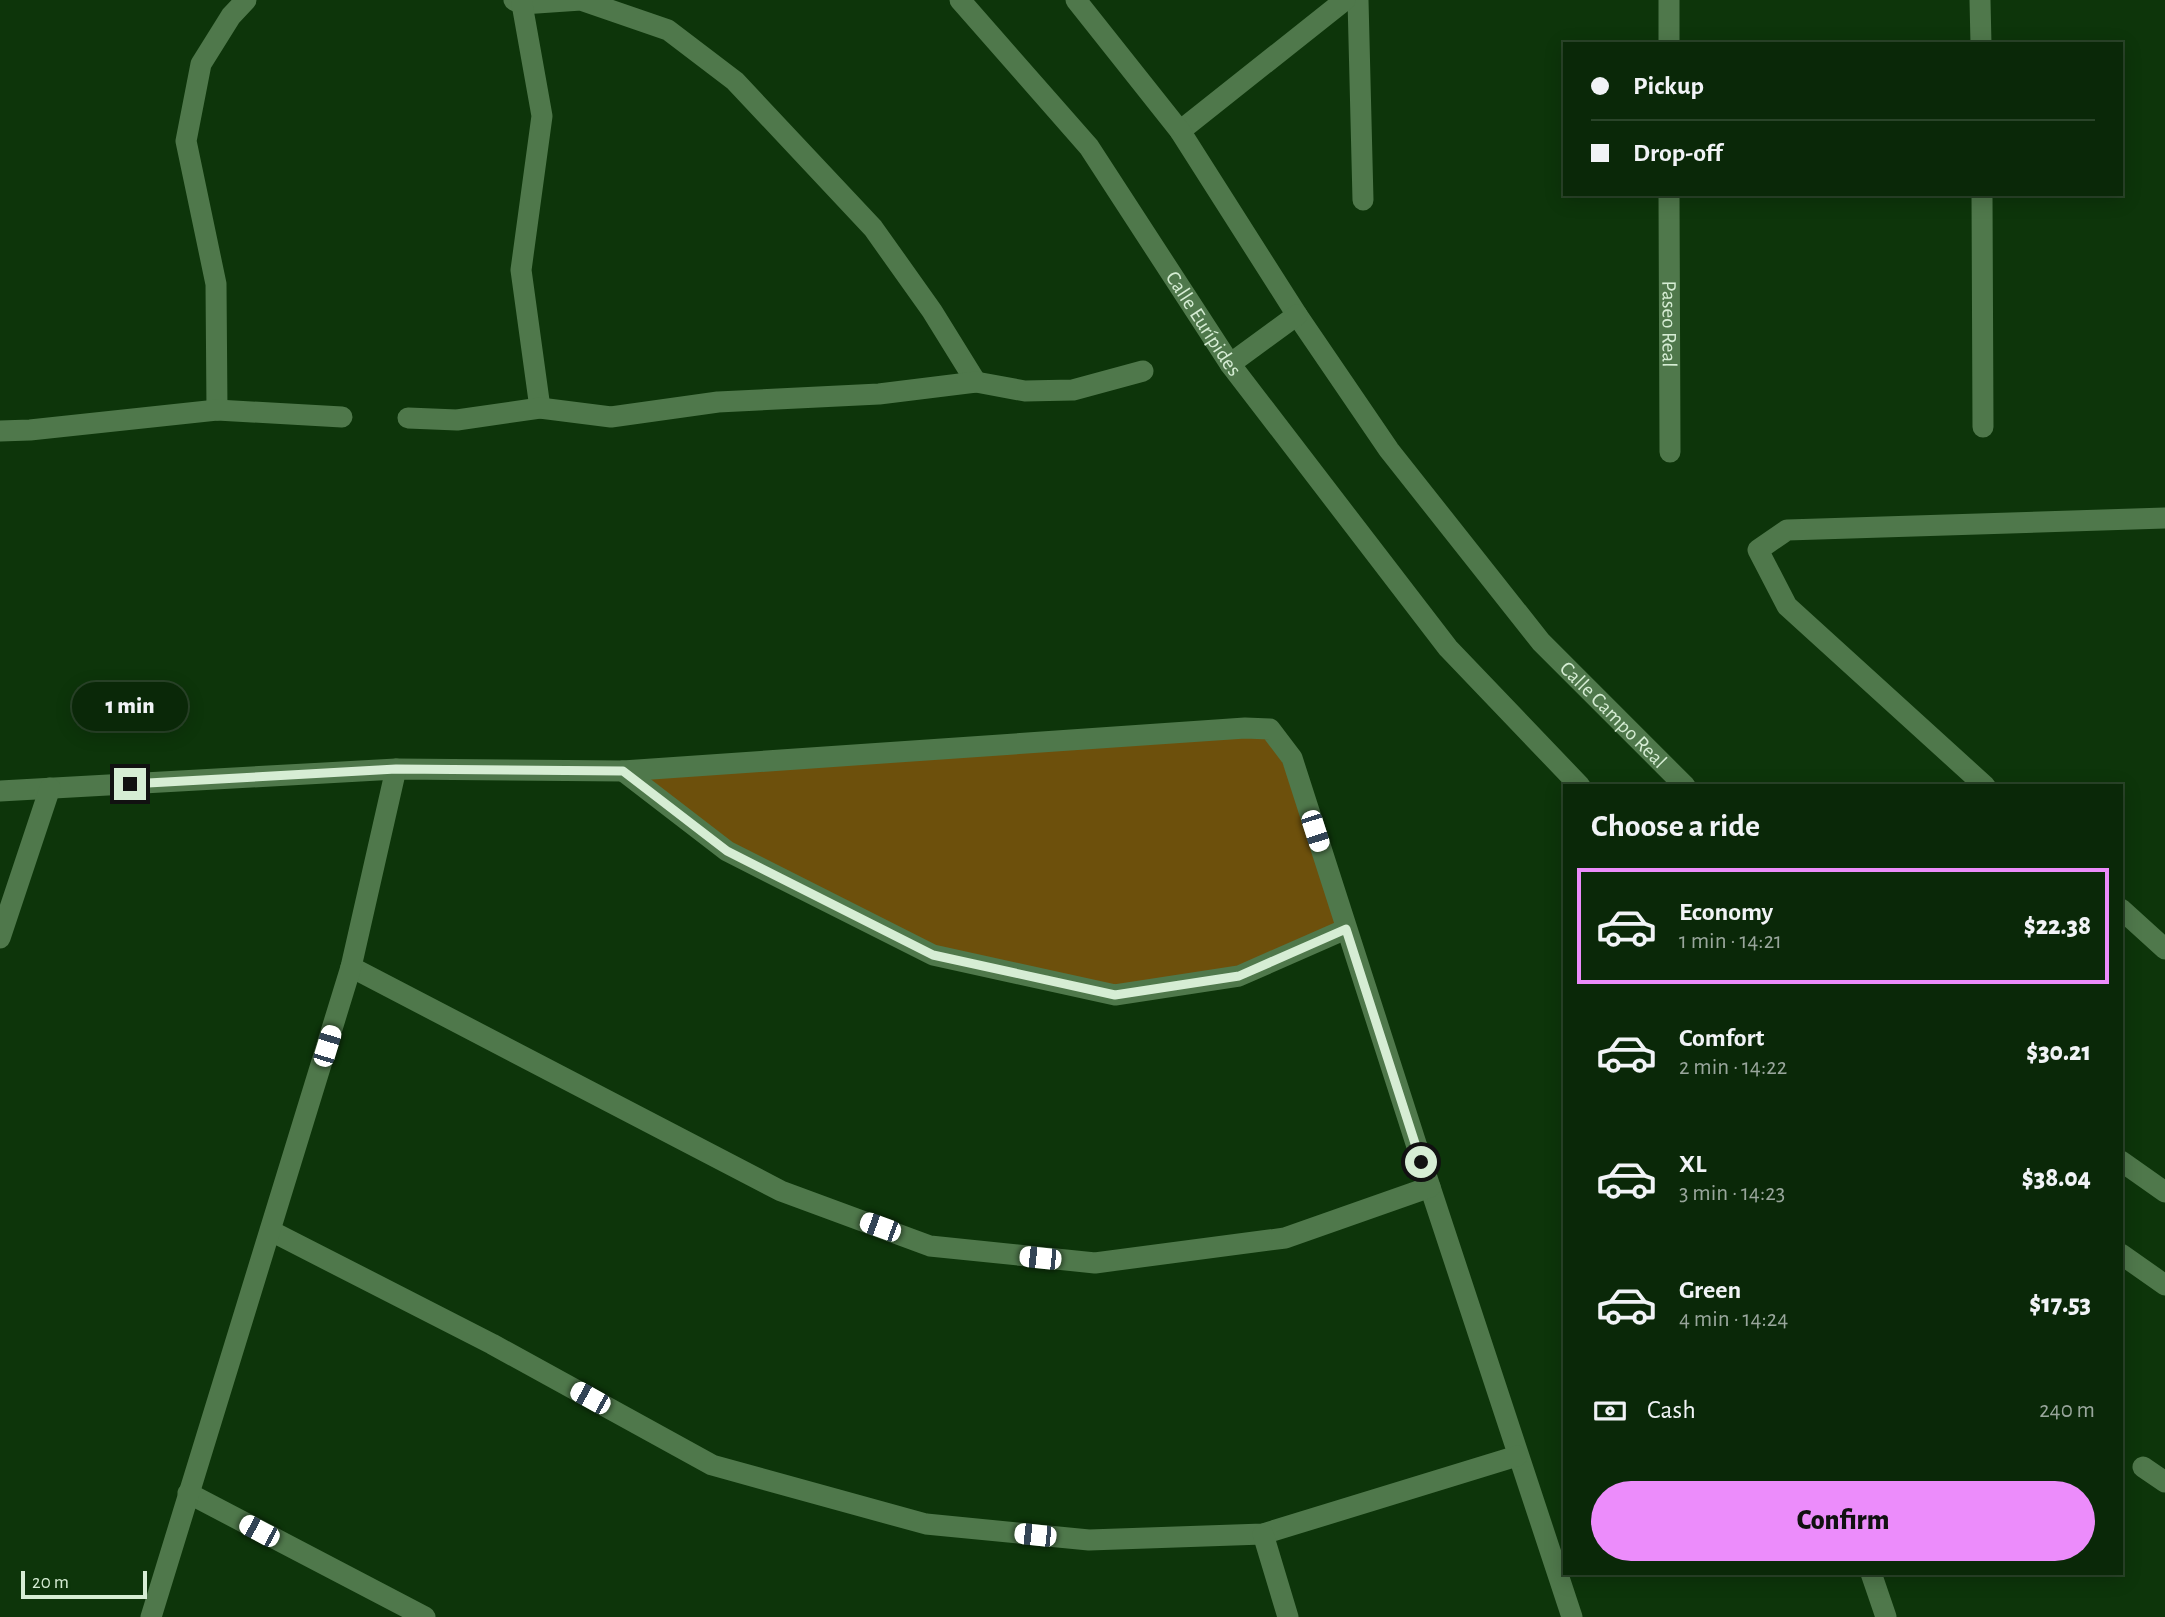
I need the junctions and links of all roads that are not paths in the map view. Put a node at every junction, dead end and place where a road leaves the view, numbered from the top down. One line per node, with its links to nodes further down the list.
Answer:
1 (246, 0): 20 (street)
2 (960, 0): 16 (street, Calle Eurípides)
3 (1076, 0): 11 (street)
4 (1345, 0): 11 (street)
5 (1358, 0): 14 (street)
6 (1669, 0): 9 (street)
7 (1980, 0): 10 (street)
8 (518, 2): 18 (street); 19 (street)
9 (1669, 42)
10 (1981, 42)
11 (1180, 131): 15 (street)
12 (1669, 196): 25 (street, Paseo Real)
13 (1982, 196): 23 (street)
14 (1363, 200)
15 (1297, 315): 16 (street); 30 (street, Calle Campo Real)
16 (1230, 365): 29 (street, Calle Eurípides)
17 (1143, 371): 18 (street)
18 (975, 382): 19 (street)
19 (540, 408): 22 (street)
20 (217, 410): 21 (street); 24 (street)
21 (342, 417)
22 (408, 418)
23 (1983, 427)
24 (0, 430)
25 (1670, 452)
26 (2165, 518): 31 (street)
27 (396, 769): 28 (street); 32 (street); 38 (street)
28 (623, 771): 35 (street); 35 (street)
29 (1578, 784)
30 (1683, 784)
31 (1983, 784)
32 (50, 788): 33 (street); 36 (street)
33 (0, 791)
34 (2123, 911): 37 (street)
35 (1346, 929): 40 (street)
36 (0, 938)
37 (2165, 949)
38 (351, 967): 40 (street); 42 (street)
39 (2123, 1162): 41 (street)
40 (1430, 1188): 45 (street)
41 (2165, 1192)
42 (271, 1230): 48 (street); 49 (street)
43 (2123, 1255): 44 (street)
44 (2165, 1285)
45 (1517, 1456): 49 (street); 54 (street)
46 (2143, 1467): 47 (street)
47 (2165, 1482)
48 (188, 1493): 51 (street); 52 (street)
49 (1263, 1534): 53 (street)
50 (1872, 1575): 55 (street)
51 (151, 1617)
52 (425, 1617)
53 (1288, 1617)
54 (1572, 1617)
55 (1886, 1617)

